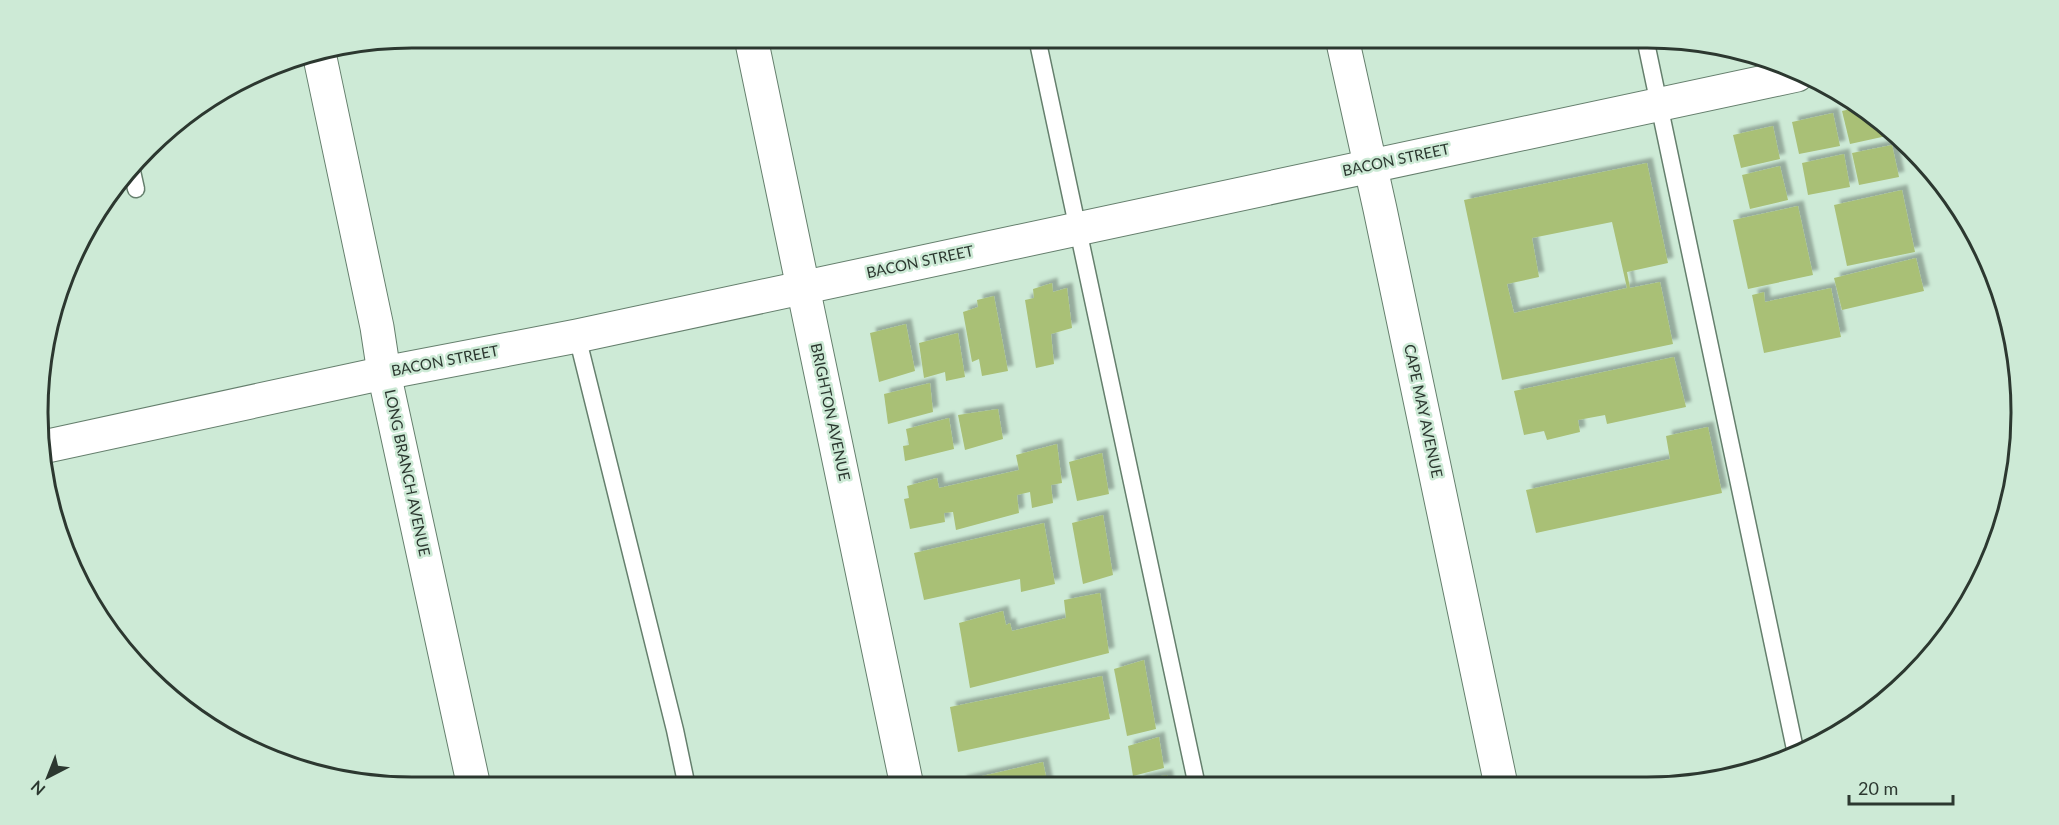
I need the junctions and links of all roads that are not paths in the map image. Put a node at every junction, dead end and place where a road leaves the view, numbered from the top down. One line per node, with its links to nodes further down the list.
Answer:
1 (753, 48): 12 (street, BRIGHTON AVENUE)
2 (1039, 48): 11 (lane)
3 (1344, 48): 8 (street, CAPE MAY AVENUE)
4 (1647, 48): 7 (lane)
5 (320, 59): 14 (street, LONG BRANCH AVENUE)
6 (1788, 77): 7 (street, BACON STREET)
7 (1659, 104): 8 (street, BACON STREET); 16 (lane)
8 (1370, 165): 11 (street, BACON STREET); 21 (street, CAPE MAY AVENUE)
9 (133, 178): 10 (lane)
10 (136, 189)
11 (1076, 228): 12 (street, BACON STREET); 20 (lane)
12 (804, 287): 13 (street, BACON STREET); 19 (street, BRIGHTON AVENUE)
13 (577, 336): 14 (street, BACON STREET); 18 (lane)
14 (384, 373): 15 (street, BACON STREET); 17 (street, LONG BRANCH AVENUE)
15 (50, 446)
16 (1794, 745)
17 (472, 777)
18 (685, 777)
19 (905, 777)
20 (1195, 777)
21 (1499, 777)

